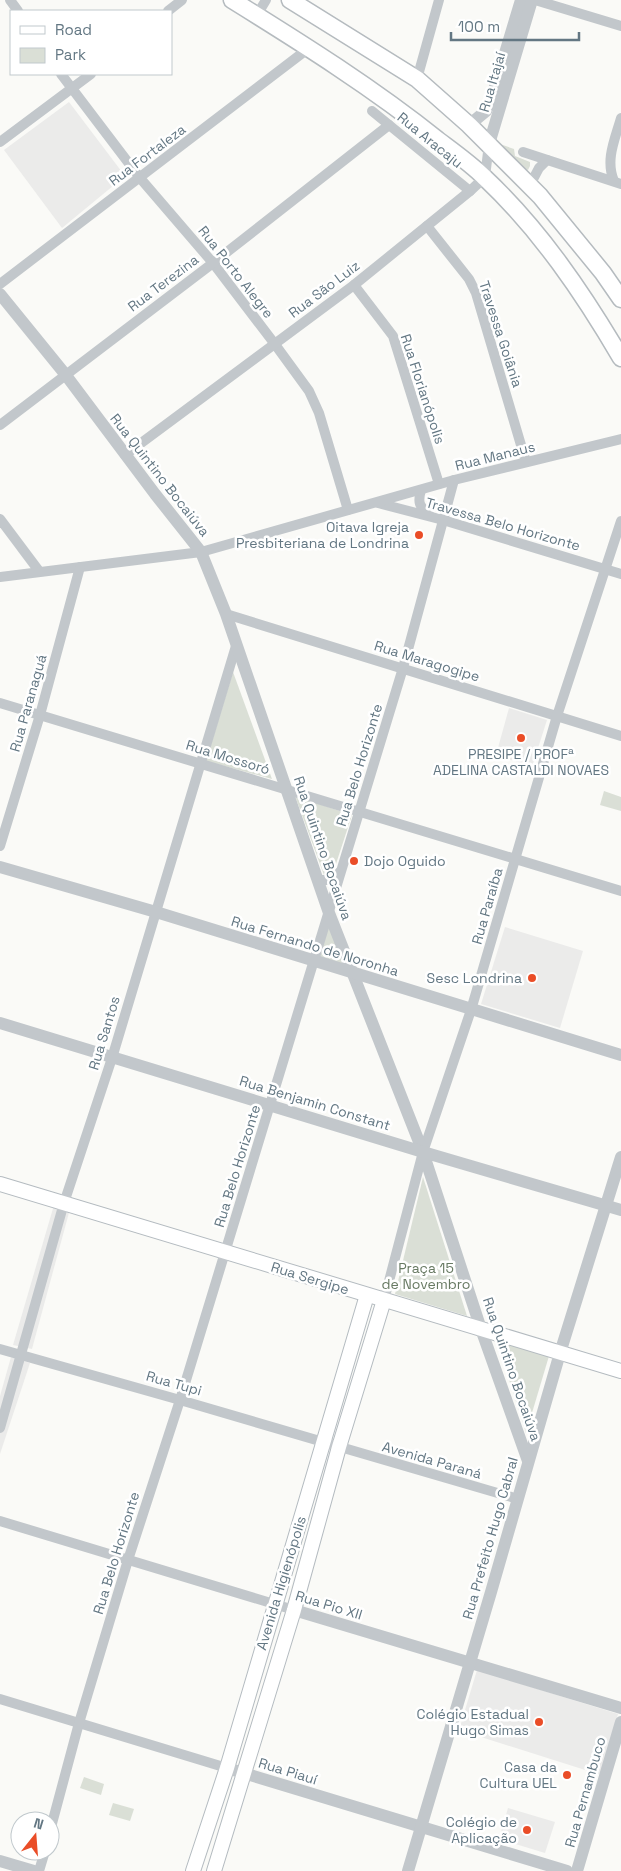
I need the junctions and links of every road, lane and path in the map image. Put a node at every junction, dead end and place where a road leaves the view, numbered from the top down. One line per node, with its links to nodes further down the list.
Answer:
1 (182, 0): 8 (street)
2 (232, 0): 9 (main road)
3 (266, 0): 9 (street)
4 (290, 0): 14 (main road)
5 (439, 0): 14 (street)
6 (521, 0): 19 (street, Rua Itajaí)
7 (533, 0): 10 (street); 21 (street, Rua Itajaí)
8 (169, 10)
9 (257, 15): 11 (main road)
10 (621, 26)
11 (309, 48): 26 (main road); 27 (street, Rua Fortaleza)
12 (62, 75): 15 (street, Rua Porto Alegre)
13 (90, 75): 15 (street)
14 (417, 79): 19 (main road)
15 (72, 89): 20 (street); 27 (street, Rua Porto Alegre)
16 (372, 111): 18 (street, Rua Aracaju)
17 (621, 118): 23 (street)
18 (389, 124): 30 (street, Rua Aracaju); 32 (street, Rua Terezina)
19 (470, 125): 21 (main road)
20 (0, 142)
21 (489, 144): 26 (street); 29 (main road)
22 (523, 152): 24 (street)
23 (610, 155): 25 (street); 28 (street)
24 (547, 160): 25 (street); 29 (street)
25 (592, 174): 28 (street)
26 (484, 177): 30 (street, Rua São Luiz); 38 (main road)
27 (140, 178): 32 (street, Rua Porto Alegre); 33 (street, Rua Fortaleza)
28 (617, 182)
29 (530, 185): 36 (main road)
30 (470, 190): 31 (street, Rua São Luiz)
31 (427, 226): 34 (street, Rua São Luiz); 43 (street, Travessa Goiânia)
32 (213, 263): 37 (street, Rua Porto Alegre); 39 (street, Rua Terezina)
33 (0, 284)
34 (354, 284): 37 (street, Rua São Luiz); 45 (street, Rua Florianópolis)
35 (0, 294): 39 (street, Rua Quintino Bocaiúva)
36 (621, 299)
37 (274, 343): 42 (street, Rua São Luiz); 48 (street, Rua Porto Alegre)
38 (621, 358)
39 (65, 374): 40 (street, Rua Terezina); 42 (street, Rua Quintino Bocaiúva)
40 (0, 425)
41 (621, 439): 43 (street, Rua Manaus)
42 (125, 455): 53 (street, Rua Quintino Bocaiúva)
43 (526, 462): 44 (street, Rua Manaus)
44 (454, 480): 45 (street, Rua Manaus); 51 (street, Rua Belo Horizonte)
45 (439, 484): 46 (street, Rua Manaus)
46 (422, 490): 47 (street, Rua Manaus); 49 (street)
47 (377, 503): 48 (street, Rua Manaus); 49 (street, Travessa Belo Horizonte)
48 (348, 510): 53 (street, Rua Manaus)
49 (430, 516): 51 (street, Travessa Belo Horizonte)
50 (0, 519): 56 (street)
51 (443, 520): 55 (street, Travessa Belo Horizonte); 61 (street, Rua Belo Horizonte)
52 (621, 522): 55 (street, Rua Paraíba)
53 (201, 552): 54 (street, Rua Manaus); 59 (street, Rua Quintino Bocaiúva)
54 (80, 567): 56 (street, Rua Manaus); 63 (street, Rua Paranaguá)
55 (605, 568): 57 (street, Travessa Belo Horizonte); 64 (street, Rua Paraíba)
56 (39, 571): 58 (street, Rua Manaus)
57 (621, 574)
58 (0, 577)
59 (226, 614): 60 (street, Rua Quintino Bocaiúva); 61 (street, Rua Maragogipe)
60 (236, 646): 66 (street, Rua Santos); 67 (street, Rua Quintino Bocaiúva)
61 (403, 668): 64 (street, Rua Maragogipe); 68 (street, Rua Belo Horizonte)
62 (0, 703): 63 (street, Rua Mossoró)
63 (40, 715): 66 (street, Rua Mossoró); 69 (street, Rua Paranaguá)
64 (557, 716): 65 (street, Rua Maragogipe); 70 (street, Rua Paraíba)
65 (621, 736)
66 (200, 764): 67 (street, Rua Mossoró); 75 (street, Rua Santos)
67 (286, 789): 68 (street, Rua Mossoró); 73 (street, Rua Quintino Bocaiúva)
68 (360, 811): 70 (street, Rua Mossoró); 72 (street, Rua Belo Horizonte)
69 (0, 846)
70 (515, 858): 74 (street, Rua Mossoró); 79 (street, Rua Paraíba)
71 (0, 867): 75 (street, Rua Fernando de Noronha)
72 (340, 872): 73 (street); 76 (street, Rua Belo Horizonte)
73 (318, 880): 76 (street, Rua Quintino Bocaiúva)
74 (621, 891)
75 (156, 912): 77 (street, Rua Fernando de Noronha); 82 (street, Rua Santos)
76 (329, 913): 77 (street, Rua Belo Horizonte); 78 (street, Rua Quintino Bocaiúva)
77 (314, 961): 78 (street, Rua Fernando de Noronha); 83 (street, Rua Belo Horizonte)
78 (353, 974): 79 (street, Rua Fernando de Noronha); 84 (street, Rua Quintino Bocaiúva)
79 (471, 1010): 81 (street, Rua Fernando de Noronha); 84 (street, Rua Paraíba)
80 (0, 1023): 82 (street, Rua Benjamin Constant)
81 (621, 1056)
82 (112, 1058): 83 (street, Rua Benjamin Constant); 87 (street, Rua Santos)
83 (271, 1104): 84 (street, Rua Benjamin Constant); 90 (street, Rua Belo Horizonte)
84 (423, 1152): 88 (street, Rua Benjamin Constant); 92 (street, Rua Paraíba); 93 (street, Rua Quintino Bocaiúva)
85 (621, 1157): 88 (street, Rua Prefeito Hugo Cabral)
86 (0, 1184): 87 (main road, Rua Sergipe)
87 (64, 1203): 90 (main road, Rua Sergipe); 98 (street, Rua Santos)
88 (606, 1206): 89 (street, Rua Benjamin Constant); 97 (street, Rua Prefeito Hugo Cabral)
89 (621, 1210)
90 (225, 1252): 91 (main road, Rua Sergipe); 100 (street, Rua Belo Horizonte)
91 (367, 1295): 92 (main road, Rua Sergipe); 94 (main road, Avenida Higienópolis)
92 (384, 1300): 93 (main road, Rua Sergipe); 95 (main road, Avenida Higienópolis)
93 (481, 1329): 97 (main road, Rua Sergipe); 104 (street, Rua Quintino Bocaiúva)
94 (356, 1334): 95 (main road); 102 (main road, Avenida Higienópolis)
95 (372, 1339): 103 (main road, Avenida Higienópolis)
96 (0, 1348): 98 (street, Rua Tupi)
97 (560, 1353): 99 (main road, Rua Sergipe); 104 (street, Rua Prefeito Hugo Cabral)
98 (22, 1355): 100 (street, Rua Tupi); 101 (street, Rua Santos)
99 (621, 1371)
100 (180, 1400): 102 (street, Rua Tupi); 107 (street, Rua Belo Horizonte)
101 (0, 1428)
102 (323, 1442): 103 (street, Rua Tupi); 108 (main road, Avenida Higienópolis)
103 (339, 1447): 105 (street, Avenida Paraná); 109 (main road, Avenida Higienópolis)
104 (528, 1461): 105 (street, Rua Prefeito Hugo Cabral)
105 (518, 1499): 110 (street, Rua Prefeito Hugo Cabral)
106 (0, 1521): 107 (street, Rua Pio XII)
107 (128, 1560): 108 (street, Rua Pio XII); 113 (street, Rua Belo Horizonte)
108 (275, 1604): 109 (street, Rua Pio XII); 115 (main road, Avenida Higienópolis)
109 (294, 1610): 110 (street, Rua Pio XII); 116 (main road, Avenida Higienópolis)
110 (470, 1662): 112 (street, Rua Pio XII); 118 (street, Rua Prefeito Hugo Cabral)
111 (0, 1699): 113 (street, Rua Piauí)
112 (621, 1708)
113 (79, 1722): 115 (street, Rua Piauí); 117 (street, Rua Belo Horizonte)
114 (621, 1722): 125 (street, Rua Pernambuco)
115 (226, 1768): 116 (street, Rua Piauí); 121 (main road, Avenida Higienópolis)
116 (244, 1773): 118 (street, Rua Piauí); 122 (main road, Avenida Higienópolis)
117 (55, 1811)
118 (421, 1827): 123 (street, Rua Prefeito Hugo Cabral); 124 (street, Rua Piauí)
119 (0, 1861): 120 (street)
120 (34, 1871)
121 (194, 1871)
122 (214, 1871)
123 (408, 1871)
124 (567, 1871)
125 (577, 1871)

